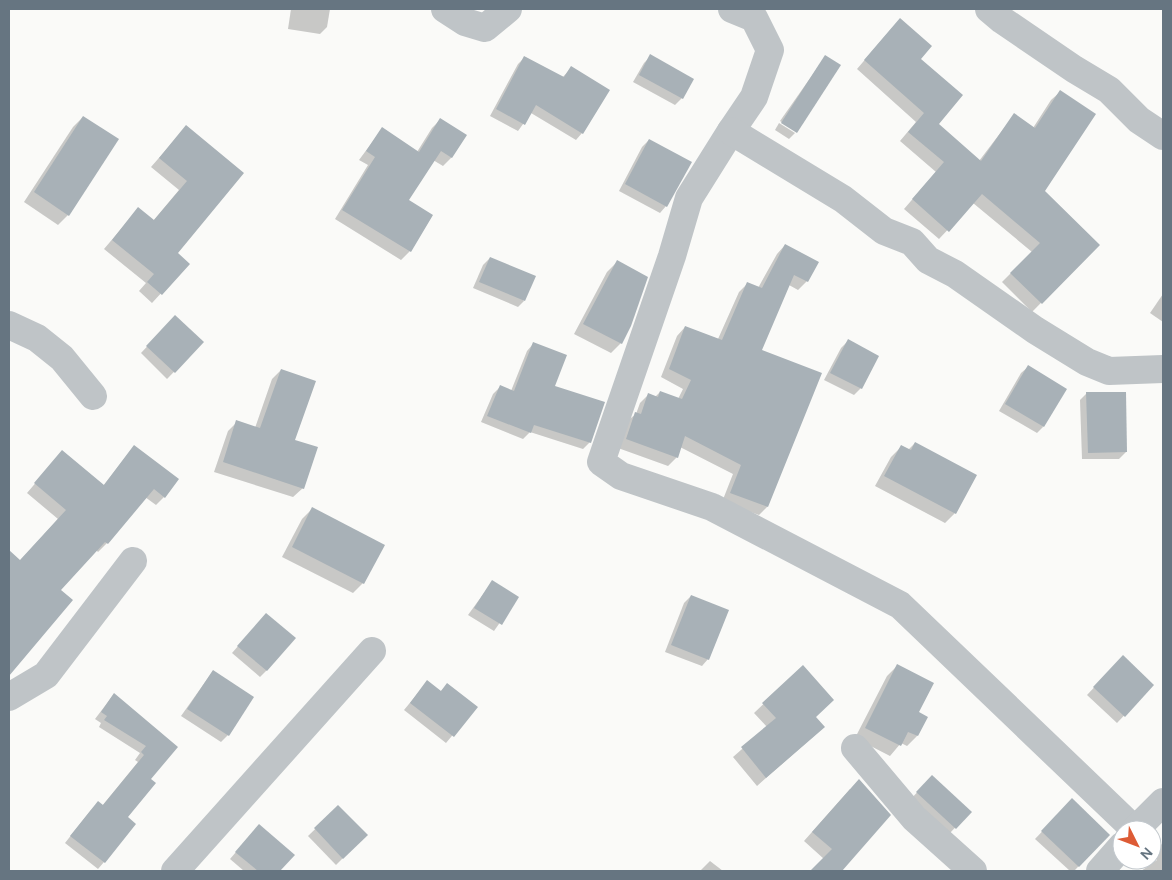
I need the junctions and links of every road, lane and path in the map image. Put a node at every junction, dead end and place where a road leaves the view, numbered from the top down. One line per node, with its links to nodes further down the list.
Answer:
1 (444, 9): 2 (street)
2 (508, 9)
3 (989, 9): 6 (street)
4 (753, 12): 5 (street)
5 (731, 130): 8 (street); 15 (street)
6 (1163, 136)
7 (9, 325): 9 (street)
8 (1163, 369)
9 (93, 396)
10 (132, 561): 12 (street)
11 (372, 651): 18 (street)
12 (9, 697)
13 (855, 748): 19 (street)
14 (1163, 802): 16 (street)
15 (1125, 820)
16 (1145, 820)
17 (1112, 857): 20 (street)
18 (175, 871)
19 (973, 871)
20 (1100, 871)

